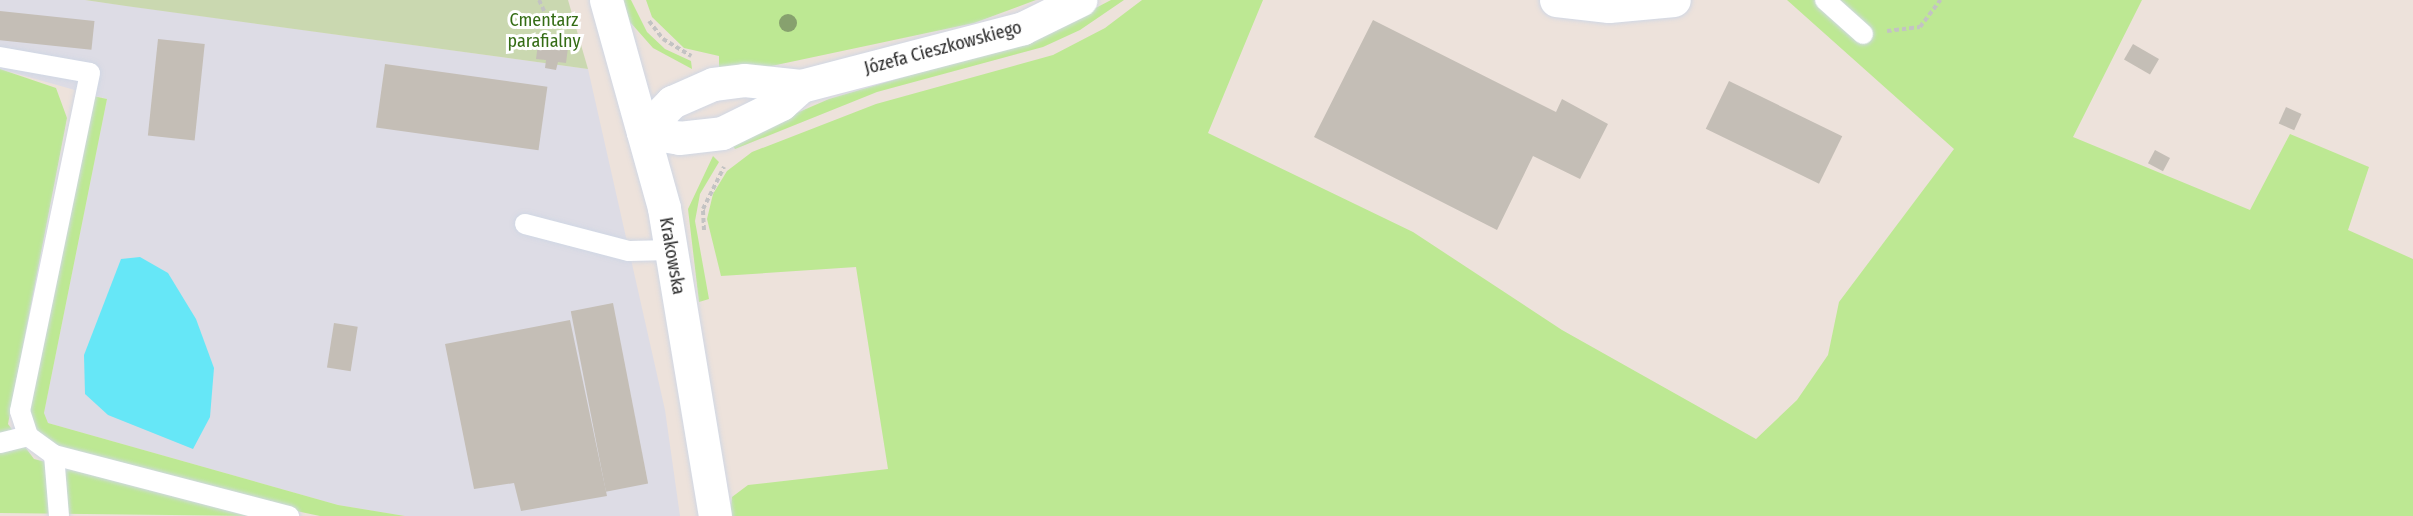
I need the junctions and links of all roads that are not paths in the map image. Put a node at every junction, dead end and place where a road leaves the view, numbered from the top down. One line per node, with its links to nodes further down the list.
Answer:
1 (606, 0): 9 (street, Krakowska)
2 (1080, 0): 8 (street, Józefa Cieszkowskiego)
3 (1556, 0): 4 (street)
4 (1674, 0)
5 (1826, 0): 6 (lane)
6 (1863, 34)
7 (0, 57): 12 (lane)
8 (801, 86): 9 (street, Józefa Cieszkowskiego); 9 (street, Józefa Cieszkowskiego)
9 (643, 132): 11 (street, Krakowska)
10 (525, 224): 11 (lane)
11 (671, 250): 17 (street, Krakowska)
12 (28, 436): 13 (lane); 14 (lane)
13 (0, 443)
14 (54, 455): 15 (lane); 16 (lane)
15 (59, 516)
16 (289, 516)
17 (716, 516)

